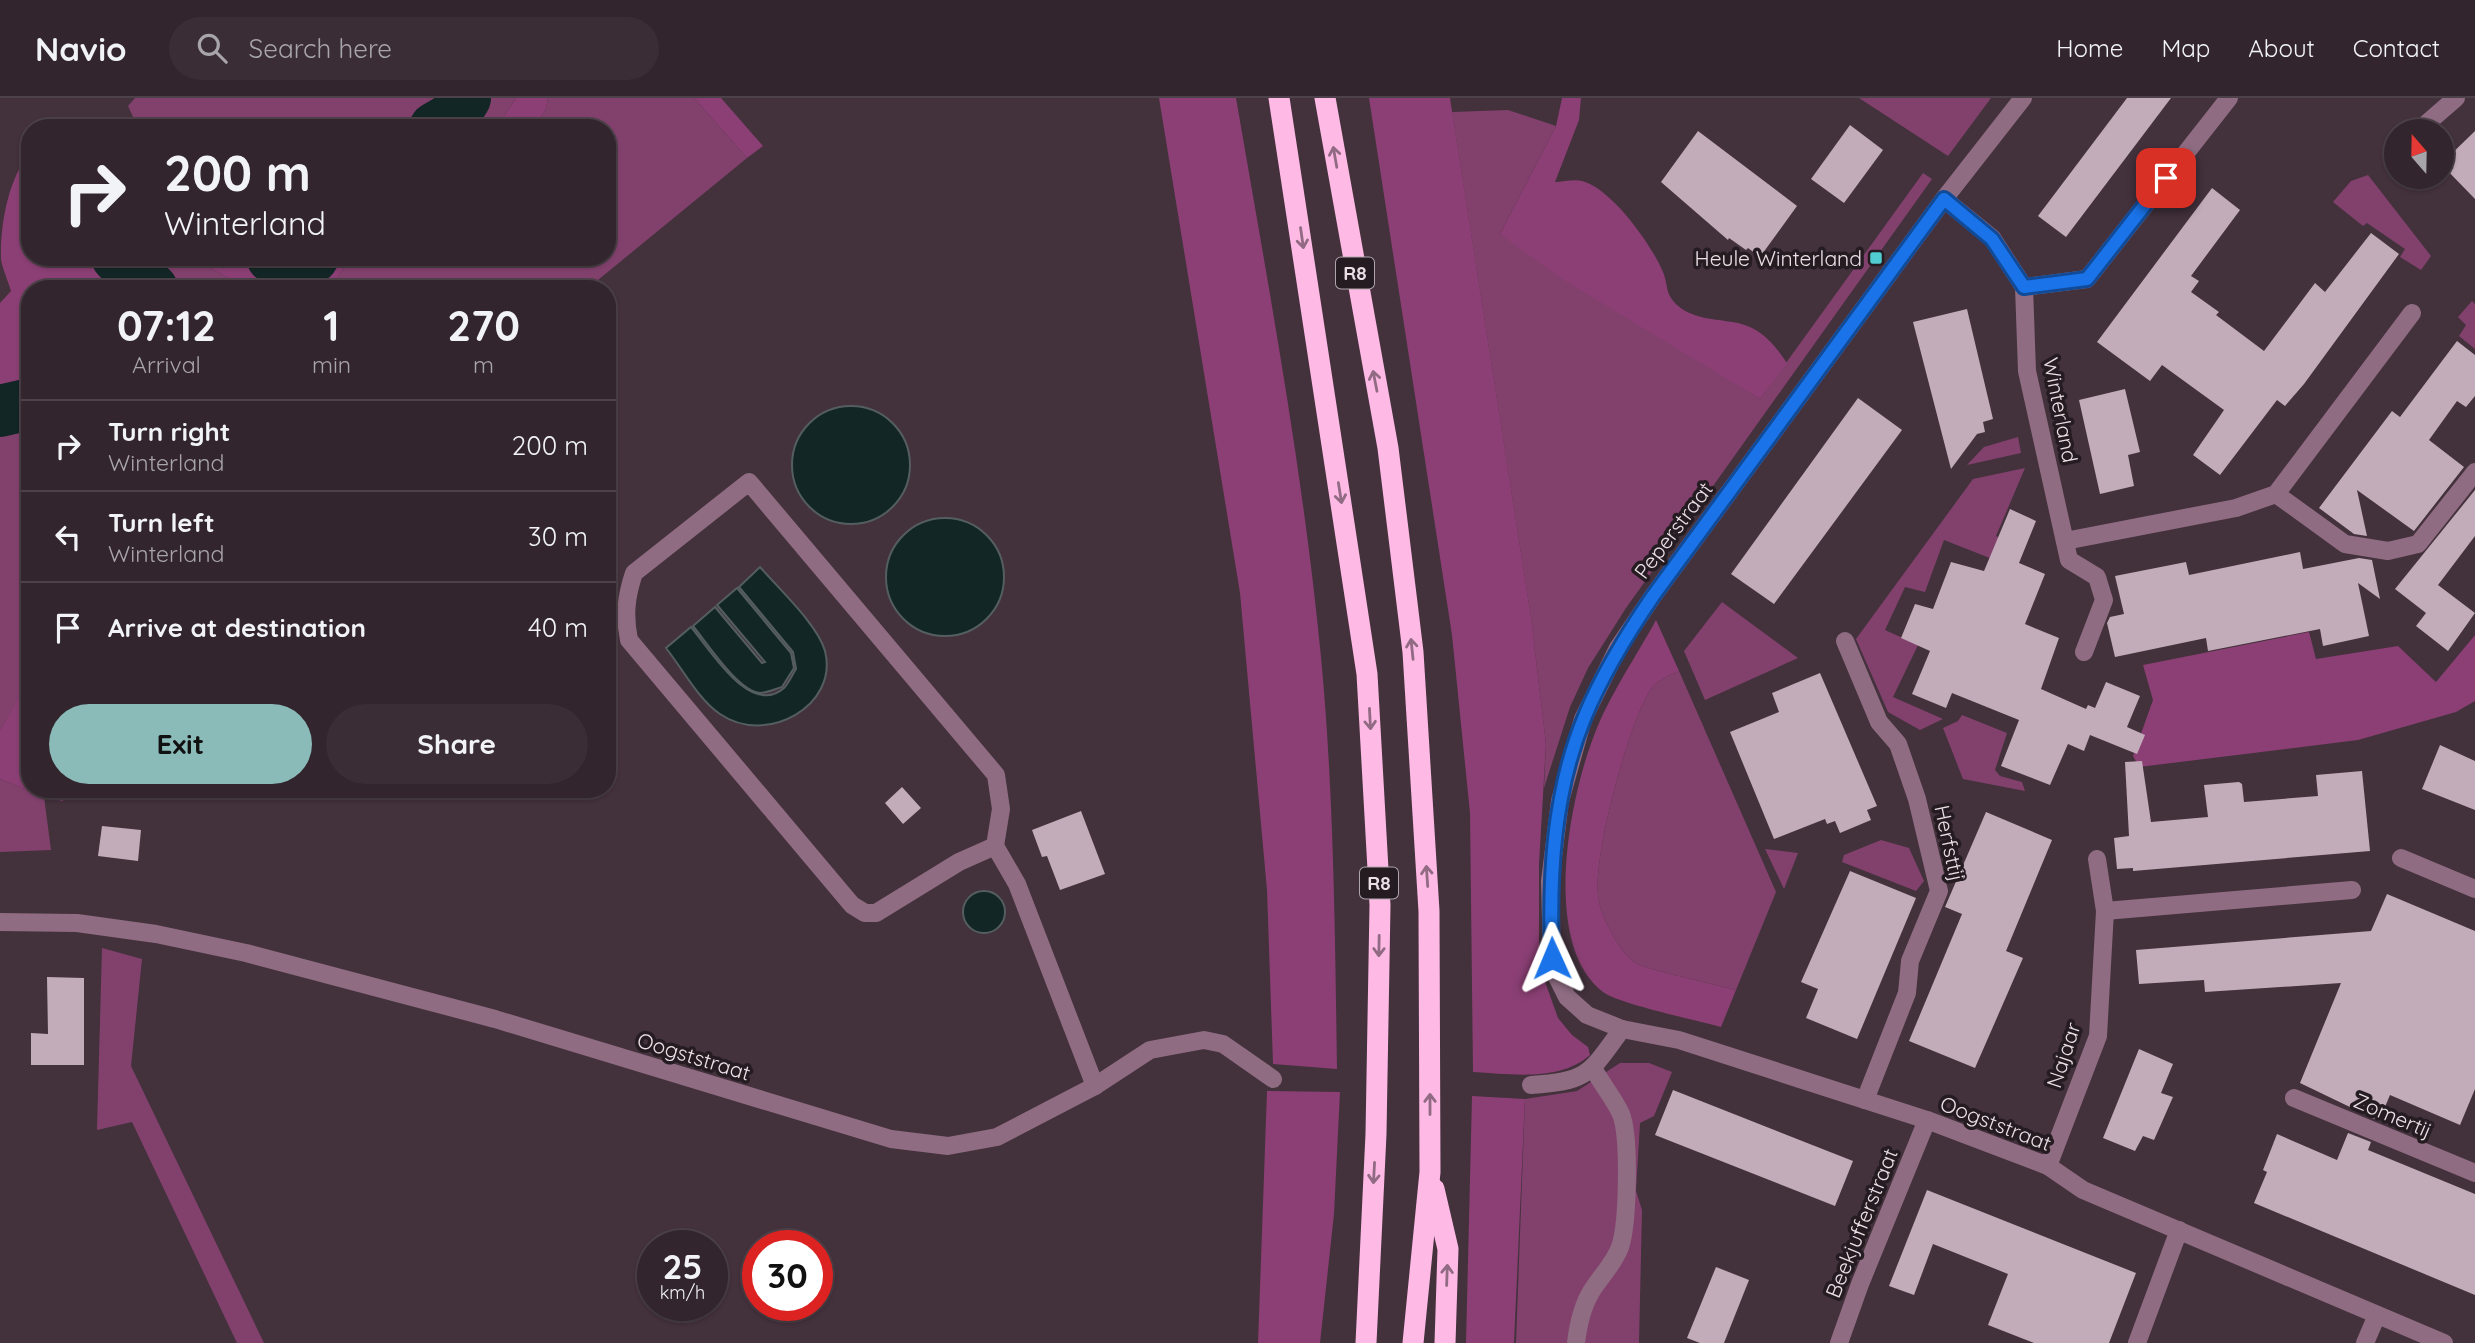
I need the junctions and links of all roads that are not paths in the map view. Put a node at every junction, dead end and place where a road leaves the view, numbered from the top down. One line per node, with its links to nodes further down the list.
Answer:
1 (1279, 98): 35 (highway, R8, one-way to 35)
2 (1325, 98): 31 (highway, R8, one-way to 2)
3 (2023, 98): 7 (street, Peperstraat)
4 (2229, 98): 8 (street)
5 (2456, 98): 6 (street)
6 (2432, 119)
7 (1944, 199): 8 (street); 22 (street, Peperstraat)
8 (2024, 287): 12 (street, Winterland)
9 (2412, 313): 11 (street)
10 (2475, 472): 11 (street)
11 (2276, 494): 12 (street)
12 (2065, 541): 14 (street, Winterland)
13 (1845, 640): 28 (street, Herfsttij)
14 (2084, 652)
15 (995, 846): 15 (street); 26 (street)
16 (2401, 858): 18 (street)
17 (2097, 859): 20 (street, Najaar)
18 (2475, 889)
19 (2352, 890): 20 (street)
20 (2105, 911): 30 (street, Najaar)
21 (0, 922): 26 (street, Oogststraat)
22 (1622, 1029): 23 (street); 28 (street, Oogststraat)
23 (1593, 1068): 25 (street); 38 (street)
24 (1273, 1079): 26 (street, Oogststraat)
25 (1531, 1085)
26 (1095, 1086)
27 (2294, 1098): 32 (street, Zomertij)
28 (1865, 1100): 29 (street, Oogststraat)
29 (1927, 1120): 30 (street, Oogststraat); 39 (street, Beekjufferstraat)
30 (2048, 1166): 33 (street, Oogststraat)
31 (1430, 1172): 36 (highway, R8); 37 (highway, one-way to 31)
32 (2475, 1173)
33 (2179, 1230): 34 (street, Oogststraat); 40 (street)
34 (2377, 1315): 41 (street); 42 (street, Oogststraat)
35 (1367, 1343)
36 (1413, 1343)
37 (1445, 1343)
38 (1576, 1343)
39 (1839, 1343)
40 (2137, 1343)
41 (2365, 1343)
42 (2444, 1343)

